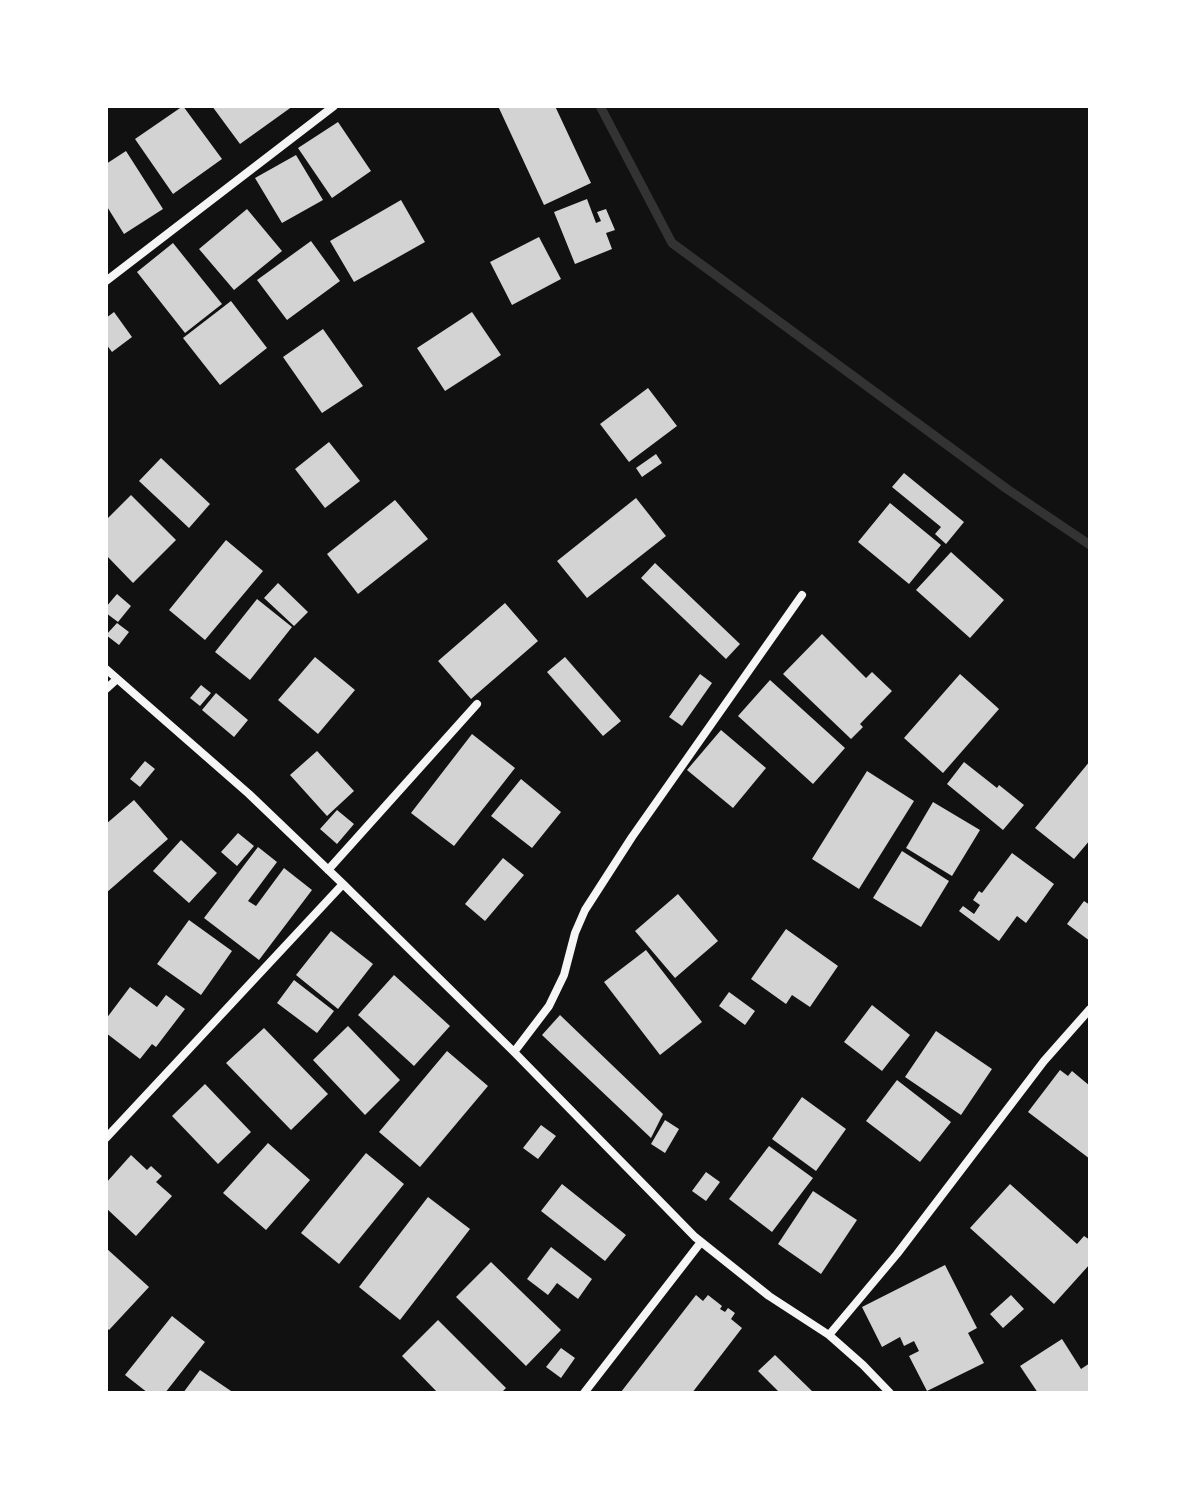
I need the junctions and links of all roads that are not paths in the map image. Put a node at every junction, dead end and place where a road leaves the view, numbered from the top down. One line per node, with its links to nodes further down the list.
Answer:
1 (334, 106): 2 (street)
2 (106, 281)
3 (802, 595): 11 (street)
4 (106, 669): 5 (street)
5 (117, 679): 6 (street); 8 (street)
6 (106, 689)
7 (477, 704): 8 (street)
8 (328, 870): 9 (street)
9 (343, 884): 11 (street); 12 (street)
10 (1090, 1009): 14 (street)
11 (514, 1052): 13 (street)
12 (106, 1138)
13 (701, 1242): 14 (street); 15 (street)
14 (829, 1335): 16 (street)
15 (584, 1393)
16 (890, 1393)

